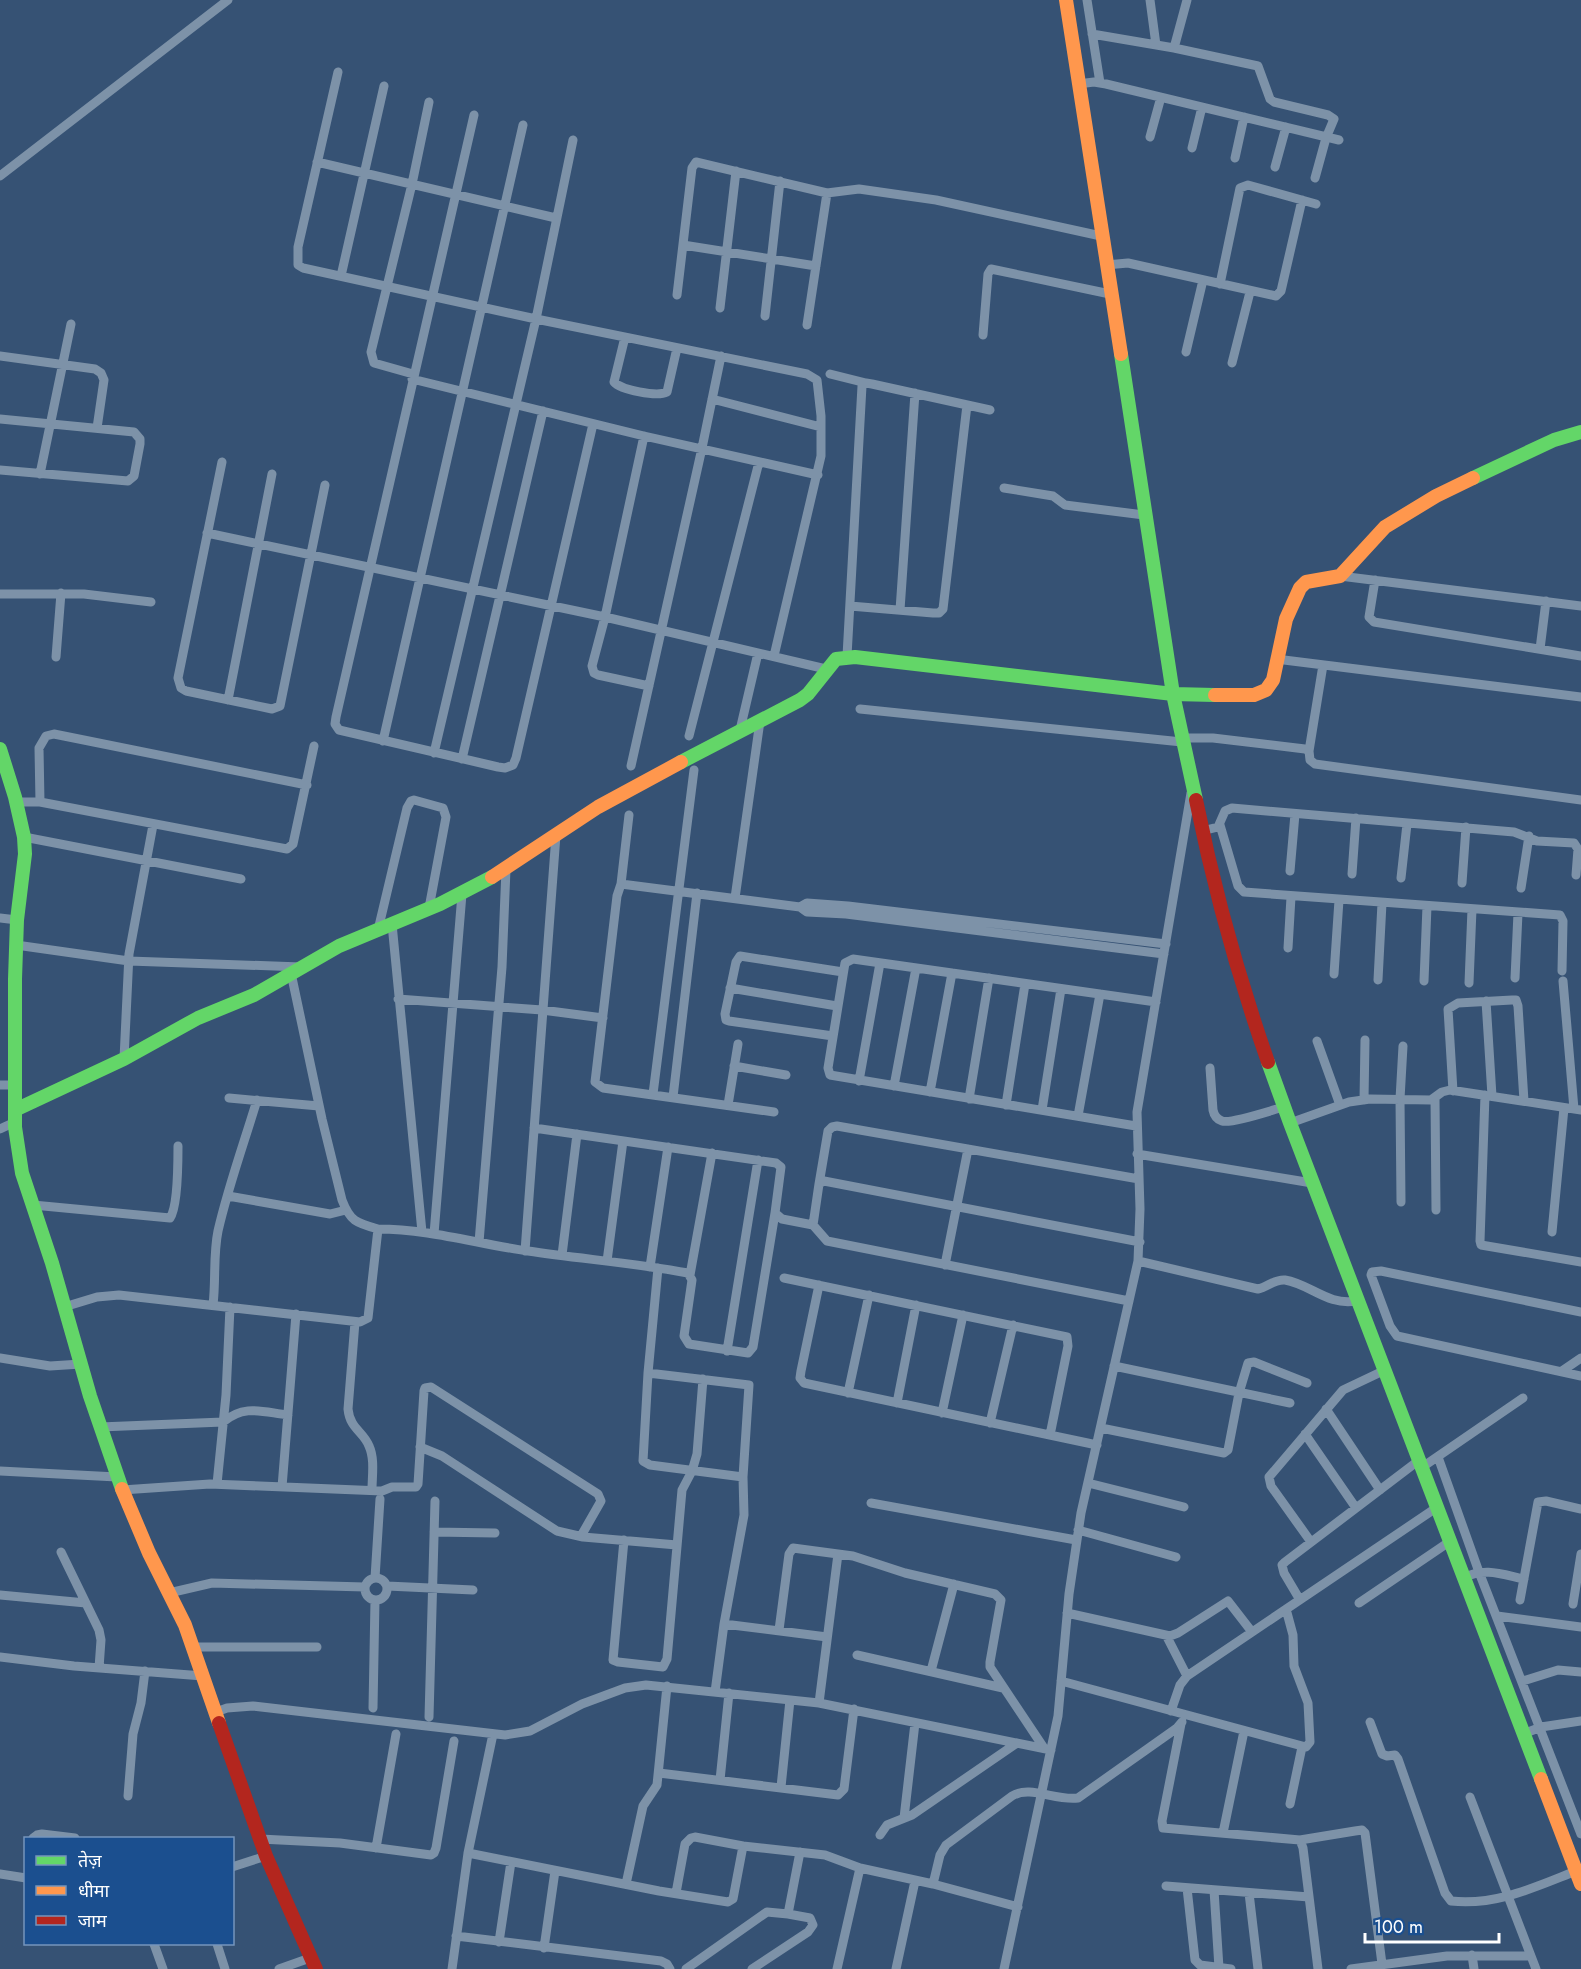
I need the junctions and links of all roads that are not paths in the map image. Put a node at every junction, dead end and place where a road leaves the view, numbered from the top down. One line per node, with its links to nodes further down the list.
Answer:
1 (228, 0): 29 (street)
2 (1065, 0): 10 (street)
3 (1088, 0): 6 (street)
4 (1150, 0): 7 (street)
5 (1186, 0): 8 (street)
6 (1092, 34): 7 (street); 10 (street)
7 (1156, 45): 8 (street)
8 (1174, 48): 20 (street)
9 (338, 72): 25 (street)
10 (1089, 83): 12 (street); 39 (street)
11 (384, 86): 28 (street)
12 (1161, 97): 14 (street); 19 (street)
13 (429, 102): 32 (street)
14 (1202, 107): 16 (street); 23 (street)
15 (474, 115): 34 (street)
16 (1244, 117): 18 (street); 24 (street)
17 (523, 124): 37 (street)
18 (1286, 127): 20 (street); 26 (street)
19 (1150, 137)
20 (1326, 138): 22 (street); 30 (street)
21 (573, 140): 38 (street)
22 (1339, 140)
23 (1192, 148)
24 (1235, 158)
25 (318, 162): 28 (street); 45 (street)
26 (1275, 167)
27 (736, 171): 31 (street); 40 (street); 41 (street)
28 (364, 173): 32 (street); 45 (street)
29 (0, 176)
30 (1315, 178)
31 (780, 182): 33 (street); 42 (street)
32 (412, 184): 34 (street); 48 (street)
33 (827, 193): 39 (street); 44 (street)
34 (456, 195): 37 (street); 51 (street)
35 (1302, 200): 36 (street); 47 (street); 49 (street)
36 (1316, 204)
37 (504, 206): 38 (street); 53 (street)
38 (556, 218): 56 (street)
39 (1101, 236): 43 (street)
40 (683, 246): 41 (street); 52 (street)
41 (726, 252): 42 (street); 54 (street)
42 (771, 259): 44 (street); 55 (street)
43 (1114, 264): 46 (street); 50 (street)
44 (816, 266): 58 (street)
45 (341, 276): 48 (street)
46 (1203, 280): 47 (street); 62 (street)
47 (1220, 284): 49 (street)
48 (388, 286): 51 (street); 68 (street)
49 (1250, 292): 65 (street)
50 (1110, 294): 59 (street); 93 (street)
51 (431, 295): 53 (street); 68 (street)
52 (677, 295)
53 (482, 306): 56 (street); 70 (street)
54 (720, 308)
55 (765, 316)
56 (536, 319): 60 (street); 73 (street)
57 (71, 324): 66 (street)
58 (807, 325)
59 (983, 335)
60 (626, 337): 61 (street); 61 (street)
61 (677, 348): 64 (street)
62 (1186, 352)
63 (0, 356): 66 (street)
64 (720, 356): 72 (street); 81 (street)
65 (1232, 363)
66 (62, 364): 78 (street); 80 (street)
67 (830, 375): 69 (street)
68 (412, 377): 70 (street); 97 (street)
69 (866, 383): 71 (street); 108 (street)
70 (463, 392): 73 (street); 99 (street)
71 (915, 393): 74 (street); 110 (street)
72 (712, 399): 81 (street); 84 (street)
73 (515, 404): 76 (street); 101 (street)
74 (967, 405): 75 (street); 110 (street)
75 (990, 410)
76 (543, 411): 79 (street); 104 (street)
77 (0, 419): 78 (street)
78 (50, 423): 80 (street); 88 (street)
79 (593, 424): 83 (street); 107 (street)
80 (97, 428): 88 (street)
81 (821, 428): 90 (street)
82 (1581, 432): 98 (street)
83 (644, 436): 84 (street); 111 (street)
84 (702, 448): 86 (street); 112 (street)
85 (222, 462): 94 (street)
86 (759, 462): 90 (street); 113 (street)
87 (0, 470): 88 (street)
88 (40, 474)
89 (272, 474): 95 (street)
90 (818, 475): 119 (street)
91 (326, 485): 96 (street)
92 (1004, 488): 93 (street)
93 (1144, 515): 124 (street)
94 (207, 533): 95 (street); 126 (street)
95 (257, 543): 96 (street); 126 (street)
96 (311, 554): 97 (street); 126 (street)
97 (370, 567): 99 (street); 132 (street)
98 (1340, 576): 100 (street); 120 (street)
99 (420, 577): 101 (street); 132 (street)
100 (1375, 580): 105 (street); 114 (street)
101 (472, 588): 104 (street); 136 (street)
102 (61, 593): 103 (street); 106 (street); 118 (street)
103 (0, 594)
104 (500, 594): 107 (street); 137 (street)
105 (1546, 601): 109 (street); 114 (street)
106 (151, 602)
107 (551, 605): 111 (street); 137 (street)
108 (850, 606): 110 (street); 116 (street)
109 (1581, 606)
110 (900, 610)
111 (605, 617): 112 (street); 123 (street)
112 (662, 629): 113 (street); 123 (street)
113 (714, 642): 115 (street); 130 (street)
114 (1540, 649): 117 (street)
115 (758, 653): 119 (street); 129 (street)
116 (847, 656): 122 (street); 124 (street)
117 (1581, 656)
118 (56, 657)
119 (774, 657): 122 (street)
120 (1276, 659): 121 (street); 124 (street)
121 (1323, 664): 125 (street); 135 (street)
122 (826, 669): 128 (street)
123 (649, 686): 138 (street)
124 (1181, 694): 131 (street)
125 (1581, 697)
126 (228, 699)
127 (860, 709): 131 (street)
128 (760, 721): 129 (street); 170 (street)
129 (740, 730): 152 (street)
130 (689, 736)
131 (1188, 739): 135 (street); 141 (street)
132 (383, 741): 136 (street)
133 (314, 746): 140 (street)
134 (0, 749): 143 (street)
135 (1309, 751): 142 (street)
136 (434, 753): 137 (street)
137 (462, 759)
138 (631, 766)
139 (694, 770): 166 (street)
140 (307, 785): 144 (street); 149 (street)
141 (1192, 788): 151 (street); 155 (street)
142 (1581, 800)
143 (16, 802): 144 (street); 154 (street)
144 (40, 802): 149 (street)
145 (1295, 814): 147 (street); 151 (street); 158 (street)
146 (629, 815): 164 (street)
147 (1356, 819): 148 (street); 159 (street)
148 (1407, 824): 150 (street); 161 (street)
149 (153, 825): 156 (street)
150 (1466, 827): 153 (street); 163 (street)
151 (1210, 831): 155 (street); 169 (street); 237 (street)
152 (556, 835): 157 (street); 206 (street)
153 (1529, 836): 160 (street); 165 (street)
154 (24, 837): 156 (street); 178 (street)
155 (1183, 841): 183 (street)
156 (147, 861): 162 (street); 184 (street)
157 (506, 869): 168 (street); 205 (street)
158 (1290, 871)
159 (1352, 874)
160 (1576, 875)
161 (1401, 878)
162 (241, 879)
163 (1462, 883)
164 (621, 884): 166 (street); 207 (street)
165 (1521, 888)
166 (679, 891): 167 (street); 223 (street)
167 (697, 893): 170 (street); 225 (street)
168 (462, 894): 174 (street); 203 (street)
169 (1291, 897): 171 (street); 182 (street)
170 (735, 898): 183 (street)
171 (1339, 900): 172 (street); 190 (street)
172 (1382, 903): 173 (street); 193 (street)
173 (1427, 906): 175 (street); 194 (street)
174 (429, 908): 179 (street); 180 (street)
175 (1472, 909): 176 (street); 195 (street)
176 (1518, 913): 192 (street); 238 (street)
177 (0, 918): 178 (street)
178 (17, 920): 181 (street)
179 (392, 924): 180 (street); 200 (street)
180 (378, 930): 187 (street)
181 (16, 945): 184 (street); 219 (street)
182 (1288, 948)
183 (1165, 949): 202 (street)
184 (129, 961): 187 (street); 213 (street)
185 (880, 963): 186 (street); 188 (street); 217 (street)
186 (916, 968): 189 (street); 220 (street)
187 (296, 970): 213 (street); 236 (street)
188 (843, 972): 197 (street); 204 (street)
189 (952, 973): 191 (street); 222 (street)
190 (1334, 974)
191 (989, 978): 196 (street); 228 (street)
192 (1515, 978)
193 (1378, 980)
194 (1424, 981)
195 (1469, 983)
196 (1025, 984): 198 (street); 234 (street)
197 (730, 988): 204 (street); 208 (street)
198 (1061, 989): 199 (street); 239 (street)
199 (1100, 994): 202 (street); 242 (street)
200 (398, 999): 203 (street); 267 (street)
201 (1486, 1001): 221 (street); 224 (street); 232 (street)
202 (1156, 1002): 244 (street)
203 (453, 1003): 205 (street); 269 (street)
204 (837, 1006): 208 (street)
205 (498, 1007): 206 (street); 270 (street)
206 (542, 1010): 207 (street); 245 (street)
207 (603, 1018): 223 (street)
208 (833, 1036): 217 (street)
209 (1365, 1040): 231 (street)
210 (1317, 1041): 235 (street)
211 (738, 1044): 214 (street)
212 (1403, 1046): 229 (street)
213 (124, 1059): 241 (street)
214 (734, 1066): 216 (street); 233 (street)
215 (1210, 1068): 237 (street)
216 (786, 1075)
217 (859, 1081): 220 (street)
218 (0, 1085): 219 (street)
219 (15, 1085): 241 (street)
220 (894, 1086): 222 (street)
221 (1453, 1090): 224 (street); 227 (street)
222 (930, 1092): 228 (street)
223 (652, 1094): 225 (street)
224 (1488, 1096): 232 (street); 276 (street)
225 (673, 1097): 233 (street)
226 (229, 1098): 230 (street)
227 (1435, 1098): 229 (street); 263 (street)
228 (969, 1099): 234 (street)
229 (1400, 1099): 231 (street); 259 (street)
230 (257, 1100): 236 (street); 258 (street)
231 (1364, 1100): 235 (street)
232 (1524, 1101): 238 (street)
233 (728, 1105): 240 (street)
234 (1006, 1105): 239 (street)
235 (1340, 1105): 243 (street)
236 (319, 1106): 262 (street)
237 (1284, 1107): 243 (street)
238 (1573, 1109): 268 (street)
239 (1042, 1110): 242 (street)
240 (774, 1112)
241 (15, 1116): 246 (street); 260 (street)
242 (1077, 1116): 244 (street)
243 (1296, 1121): 256 (street)
244 (1136, 1126): 253 (street)
245 (534, 1128): 247 (street); 272 (street)
246 (0, 1129)
247 (577, 1134): 248 (street); 273 (street)
248 (623, 1141): 250 (street); 275 (street)
249 (178, 1146): 260 (street)
250 (668, 1147): 252 (street); 278 (street)
251 (968, 1149): 255 (street); 257 (street); 261 (street)
252 (712, 1153): 254 (street); 279 (street)
253 (1137, 1154): 255 (street); 256 (street)
254 (758, 1160): 264 (street); 294 (street)
255 (1139, 1179): 271 (street)
256 (1312, 1183): 284 (street)
257 (819, 1184): 261 (street); 265 (street)
258 (228, 1196): 262 (street); 285 (street)
259 (1401, 1202)
260 (33, 1205): 287 (street)
261 (957, 1206): 271 (street); 277 (street)
262 (346, 1210): 266 (street)
263 (1436, 1210)
264 (775, 1214): 265 (street); 294 (street)
265 (813, 1225): 277 (street)
266 (378, 1229): 267 (street); 292 (street)
267 (422, 1232): 269 (street)
268 (1552, 1232)
269 (434, 1234): 270 (street)
270 (479, 1242): 272 (street)
271 (1140, 1242): 274 (street)
272 (525, 1251): 273 (street)
273 (562, 1256): 275 (street)
274 (1138, 1261): 283 (street); 284 (street)
275 (607, 1262): 278 (street)
276 (1581, 1262)
277 (945, 1265): 283 (street)
278 (654, 1268): 279 (street); 301 (street)
279 (690, 1275): 294 (street)
280 (784, 1278): 281 (street)
281 (819, 1286): 282 (street); 305 (street)
282 (868, 1295): 286 (street); 305 (street)
283 (1129, 1301): 298 (street)
284 (1366, 1301): 289 (street); 299 (street); 300 (street)
285 (213, 1305): 287 (street); 288 (street)
286 (916, 1305): 291 (street); 308 (street)
287 (64, 1306): 297 (street)
288 (230, 1307): 290 (street); 313 (street)
289 (1581, 1312)
290 (296, 1314): 292 (street); 312 (street)
291 (963, 1315): 293 (street); 311 (street)
292 (356, 1322): 329 (street)
293 (1013, 1325): 314 (street); 318 (street)
294 (728, 1351)
295 (0, 1358): 297 (street)
296 (1581, 1358): 300 (street)
297 (81, 1364): 315 (street)
298 (1114, 1366): 306 (street); 316 (street)
299 (1383, 1371): 310 (street); 321 (street)
300 (1562, 1371): 302 (street)
301 (648, 1373): 303 (street); 323 (street)
302 (1581, 1376)
303 (703, 1379): 323 (street); 324 (street)
304 (1307, 1383): 306 (street)
305 (848, 1393): 308 (street)
306 (1239, 1393): 309 (street); 316 (street)
307 (1523, 1398): 321 (street)
308 (897, 1403): 311 (street)
309 (1290, 1403)
310 (1326, 1409): 317 (street); 330 (street)
311 (942, 1413): 314 (street)
312 (288, 1415): 313 (street); 328 (street)
313 (223, 1422): 315 (street); 327 (street)
314 (990, 1423): 318 (street)
315 (100, 1427): 325 (street)
316 (1101, 1428): 319 (street)
317 (1305, 1434): 335 (street); 344 (street)
318 (1050, 1435): 319 (street)
319 (1097, 1445): 326 (street)
320 (420, 1447): 329 (street); 341 (street); 341 (street)
321 (1427, 1462): 330 (street); 336 (street); 351 (street)
322 (0, 1471): 325 (street)
323 (692, 1472): 324 (street); 346 (street)
324 (743, 1477): 370 (street)
325 (119, 1483): 327 (street); 359 (street)
326 (1088, 1483): 334 (street); 338 (street)
327 (217, 1484): 328 (street)
328 (282, 1487): 329 (street)
329 (372, 1490)
330 (1380, 1490): 335 (street)
331 (380, 1499): 352 (street)
332 (435, 1501): 339 (street)
333 (871, 1503): 343 (street)
334 (1184, 1507)
335 (1356, 1508): 344 (street)
336 (1436, 1508): 345 (street); 363 (street)
337 (1581, 1509): 353 (street)
338 (1078, 1530): 343 (street); 350 (street)
339 (434, 1532): 340 (street); 357 (street)
340 (495, 1533)
341 (581, 1536): 342 (street)
342 (624, 1540): 346 (street); 380 (street)
343 (1077, 1540): 368 (street)
344 (1311, 1542): 363 (street)
345 (1449, 1542): 351 (street); 365 (street)
346 (677, 1545): 381 (street)
347 (61, 1552): 364 (street)
348 (838, 1554): 354 (street); 372 (street); 375 (street)
349 (1581, 1554): 366 (street)
350 (1176, 1557)
351 (1471, 1575): 353 (street); 369 (street); 407 (street)
352 (375, 1578): 355 (street); 356 (street)
353 (1524, 1579): 361 (street)
354 (954, 1584): 384 (street); 393 (street)
355 (387, 1586): 357 (street); 362 (street)
356 (365, 1587): 359 (street); 362 (street)
357 (432, 1588): 358 (street); 402 (street)
358 (473, 1590)
359 (169, 1593): 376 (street)
360 (0, 1595): 364 (street)
361 (1520, 1599)
362 (375, 1600): 398 (street)
363 (1300, 1600): 367 (street)
364 (86, 1603): 382 (street)
365 (1359, 1603)
366 (1573, 1604)
367 (1287, 1609): 373 (street); 413 (street)
368 (1067, 1613): 374 (street); 388 (street)
369 (1497, 1616): 371 (street); 389 (street)
370 (724, 1624): 372 (street); 394 (street)
371 (1581, 1627)
372 (779, 1630): 375 (street)
373 (1252, 1632): 374 (street); 387 (street)
374 (1166, 1635): 387 (street)
375 (827, 1637): 397 (street)
376 (193, 1647): 377 (street); 386 (street)
377 (317, 1647)
378 (857, 1655): 384 (street)
379 (0, 1657): 382 (street)
380 (640, 1665): 381 (street); 391 (street)
381 (652, 1666): 390 (street)
382 (99, 1668): 383 (street)
383 (145, 1671): 386 (street); 418 (street)
384 (931, 1671): 393 (street)
385 (1581, 1672): 389 (street)
386 (203, 1676): 401 (street)
387 (1187, 1676): 400 (street)
388 (1061, 1681): 400 (street); 414 (street)
389 (1523, 1681): 407 (street)
390 (650, 1685): 391 (street); 392 (street)
391 (638, 1686): 410 (street)
392 (667, 1686): 394 (street); 415 (street)
393 (1003, 1688): 414 (street)
394 (715, 1692): 395 (street)
395 (729, 1693): 396 (street); 416 (street)
396 (790, 1700): 397 (street); 417 (street)
397 (819, 1703): 399 (street)
398 (373, 1708)
399 (854, 1709): 406 (street); 417 (street)
400 (1171, 1711): 403 (street)
401 (216, 1712): 410 (street); 428 (street)
402 (429, 1717)
403 (1183, 1719): 408 (street); 419 (street); 423 (street)
404 (1581, 1721): 407 (street)
405 (1370, 1722): 451 (street)
406 (915, 1723): 412 (street); 422 (street)
407 (1532, 1730): 424 (street); 441 (street)
408 (1244, 1731): 413 (street); 423 (street)
409 (396, 1734): 431 (street)
410 (493, 1734): 433 (street)
411 (454, 1741): 431 (street)
412 (1017, 1743): 414 (street); 422 (street)
413 (1302, 1747): 421 (street)
414 (1048, 1749): 419 (street)
415 (659, 1773): 416 (street); 443 (street)
416 (720, 1780): 417 (street)
417 (781, 1787)
418 (128, 1796)
419 (1042, 1796): 444 (street); 452 (street)
420 (1470, 1797): 451 (street)
421 (1290, 1804)
422 (904, 1818): 425 (street)
423 (1223, 1833): 429 (street)
424 (1581, 1834)
425 (880, 1835)
426 (35, 1837): 427 (street)
427 (62, 1837)
428 (260, 1839): 431 (street); 434 (street)
429 (1300, 1840): 450 (street); 462 (street)
430 (743, 1846): 432 (street); 448 (street); 448 (street)
431 (376, 1848)
432 (800, 1852): 437 (street); 453 (street)
433 (468, 1853): 435 (street); 454 (street)
434 (266, 1856): 436 (street); 461 (street)
435 (511, 1862): 438 (street); 455 (street)
436 (234, 1867)
437 (860, 1868): 442 (street); 472 (street)
438 (555, 1870): 443 (street); 458 (street)
439 (0, 1874): 440 (street)
440 (24, 1877)
441 (1578, 1877): 451 (street)
442 (915, 1881): 444 (street); 473 (street)
443 (626, 1884): 448 (street)
444 (933, 1884): 452 (street)
445 (1166, 1886): 446 (street)
446 (1187, 1888): 447 (street); 464 (street)
447 (1214, 1890): 449 (street); 464 (street)
448 (676, 1893)
449 (1249, 1893): 450 (street); 476 (street)
450 (1309, 1897): 477 (street)
451 (1509, 1897): 460 (street)
452 (1018, 1907): 474 (street)
453 (788, 1914): 470 (street); 471 (street)
454 (456, 1936): 455 (street); 468 (street)
455 (499, 1942): 458 (street)
456 (154, 1945): 465 (street)
457 (217, 1945): 466 (street)
458 (544, 1948): 469 (street)
459 (1472, 1955): 460 (street); 463 (street); 479 (street)
460 (1531, 1956): 480 (street)
461 (313, 1964): 467 (street)
462 (1382, 1964): 463 (street); 478 (street)
463 (1403, 1965)
464 (1220, 1968): 475 (street)
465 (163, 1969)
466 (225, 1969)
467 (279, 1969)
468 (452, 1969)
469 (670, 1969)
470 (686, 1969)
471 (752, 1969)
472 (837, 1969)
473 (896, 1969)
474 (1004, 1969)
475 (1230, 1969)
476 (1258, 1969)
477 (1318, 1969)
478 (1351, 1969)
479 (1474, 1969)
480 (1536, 1969)

